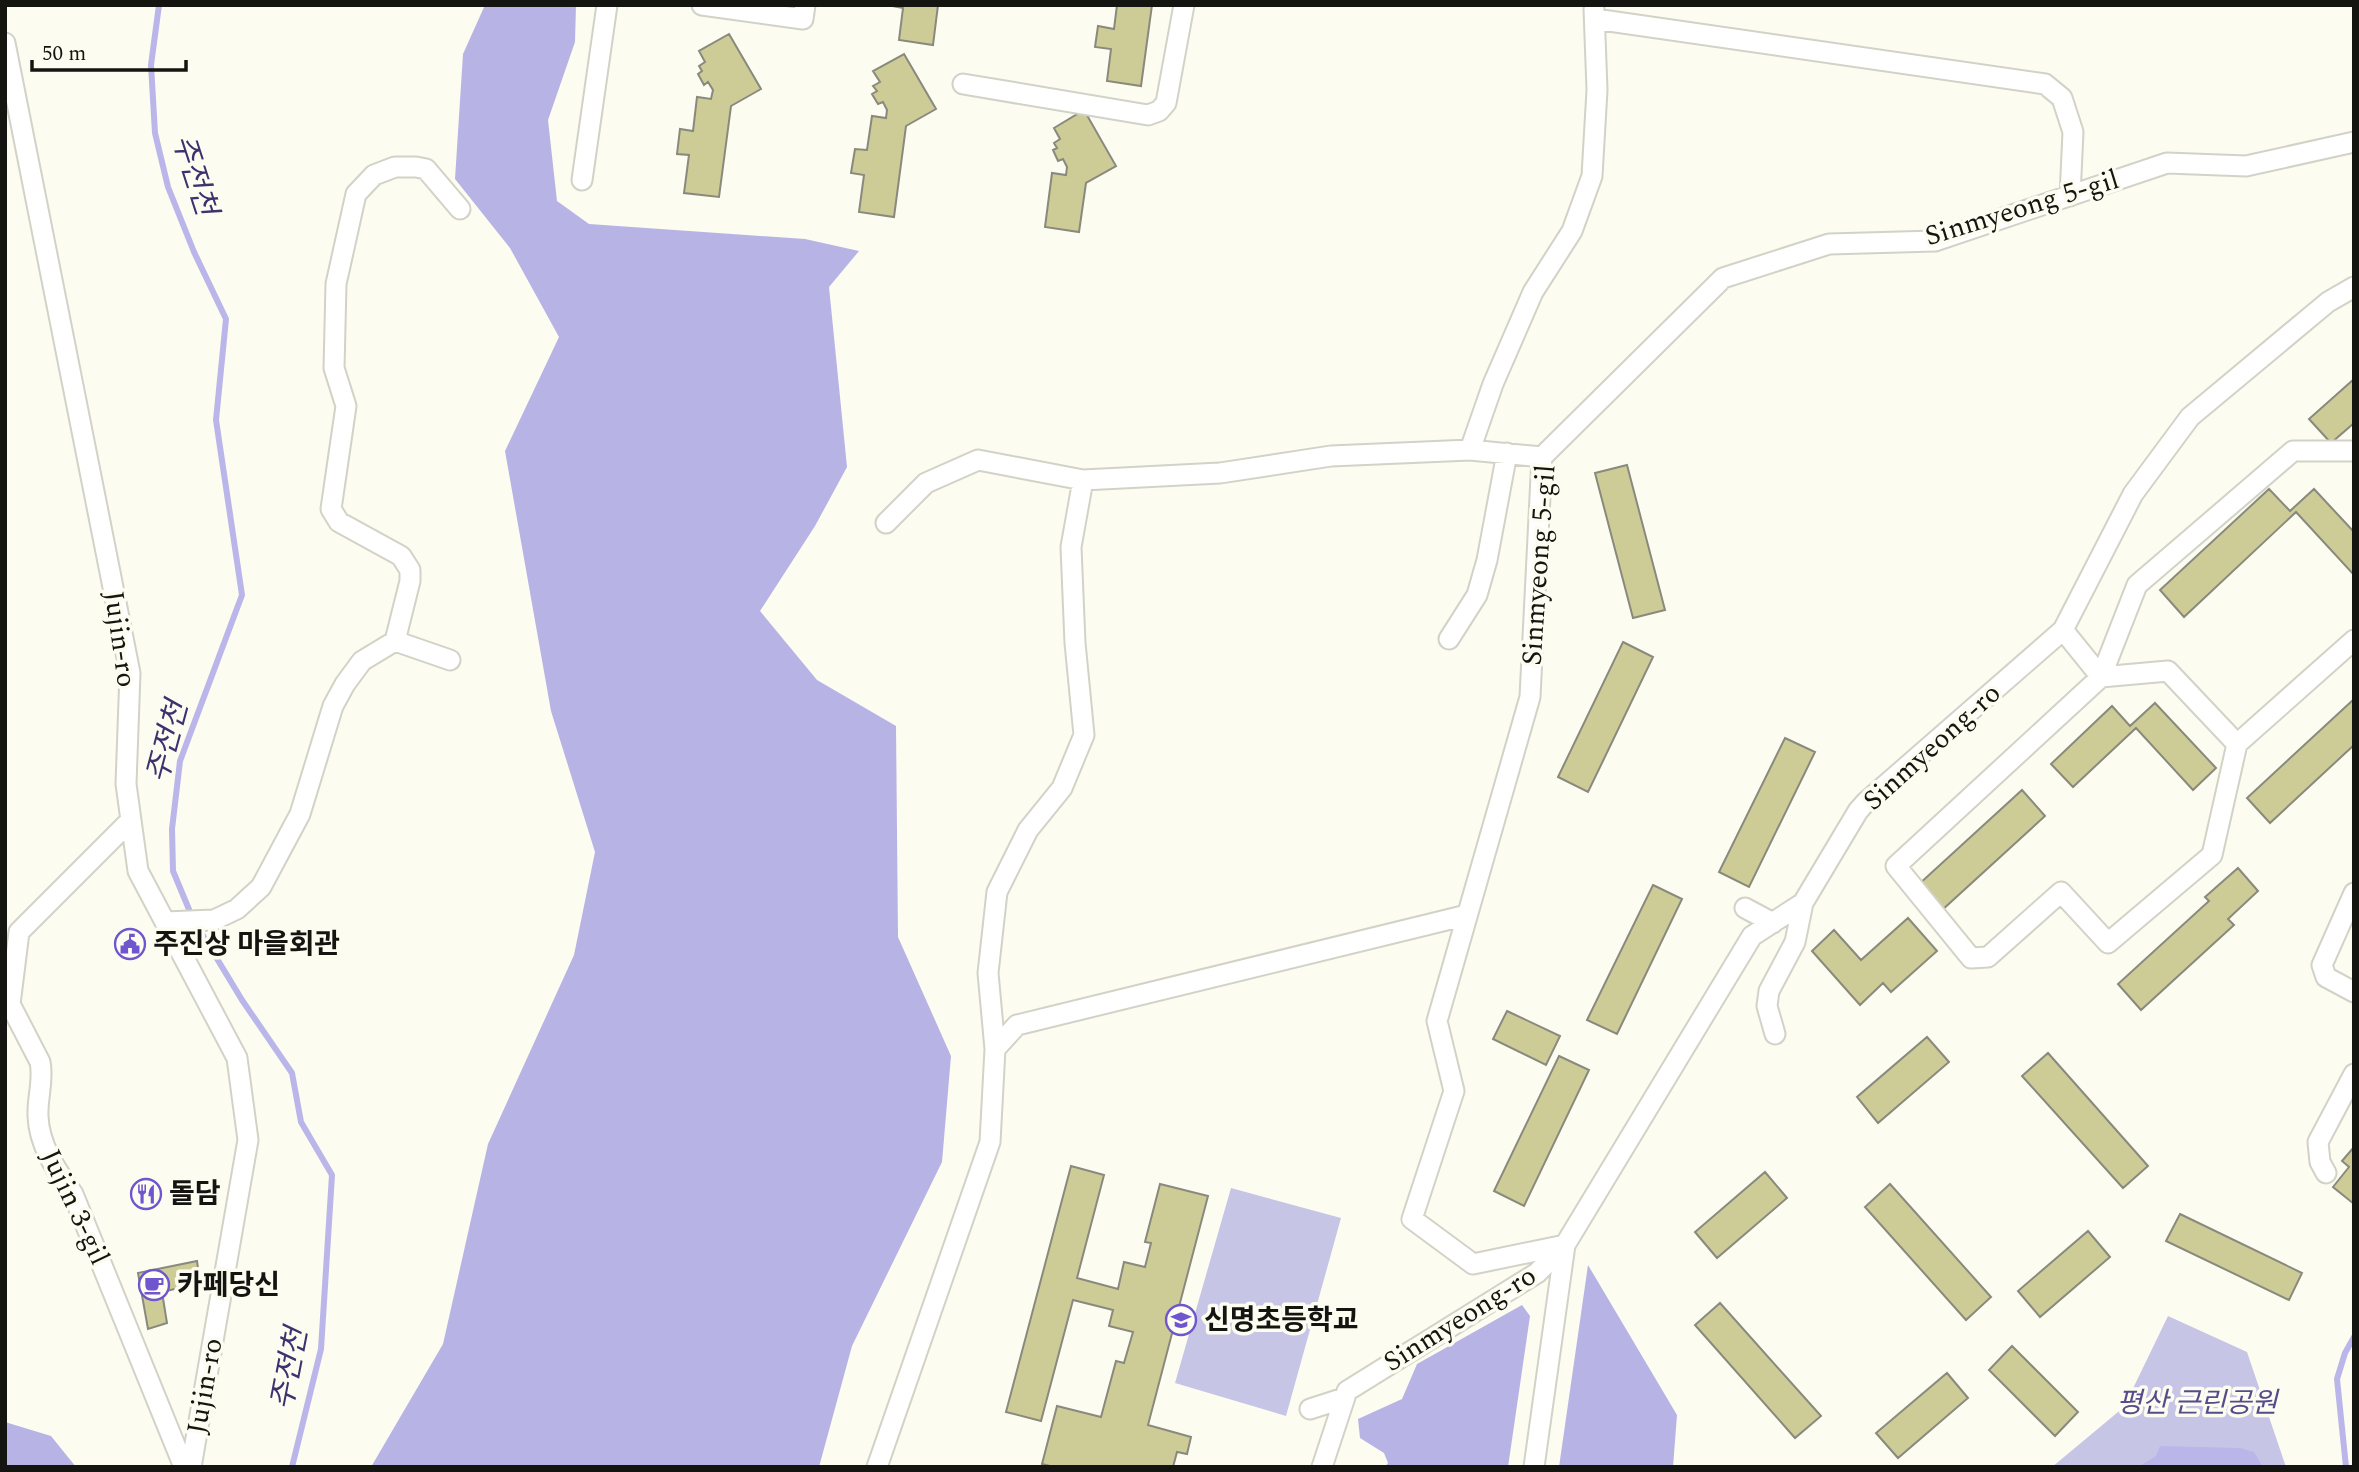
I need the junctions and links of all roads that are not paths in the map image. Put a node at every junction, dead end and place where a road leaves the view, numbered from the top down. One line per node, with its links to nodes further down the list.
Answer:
1 (607, 5): 9 (street)
2 (702, 5): 3 (street)
3 (805, 5)
4 (1184, 5): 7 (street)
5 (1594, 12): 10 (street); 13 (street)
6 (5, 43): 26 (street, Jujin-ro)
7 (963, 84)
8 (2354, 142): 10 (street, Sinmyeong 5-gil)
9 (582, 180)
10 (2070, 196): 16 (street, Sinmyeong 5-gil)
11 (460, 209): 22 (street)
12 (2354, 287): 19 (street, Sinmyeong-ro)
13 (1470, 450): 15 (street); 17 (street)
14 (2354, 451): 24 (street)
15 (1507, 453): 16 (street); 20 (street)
16 (1542, 457): 30 (street, Sinmyeong 5-gil)
17 (1083, 480): 18 (street); 36 (street)
18 (886, 523)
19 (2063, 630): 24 (street); 28 (street, Sinmyeong-ro)
20 (1450, 639)
21 (2354, 640): 25 (street)
22 (395, 641): 23 (street); 31 (street)
23 (450, 660)
24 (2101, 677): 25 (street); 25 (street)
25 (2236, 744)
26 (131, 820): 31 (street, Jujin-ro); 33 (street, Jujin 3-gil)
27 (2354, 893): 34 (street)
28 (1803, 903): 32 (street, Sinmyeong-ro); 35 (street)
29 (1745, 908): 32 (street)
30 (1467, 915): 36 (street); 39 (street, Sinmyeong 5-gil)
31 (173, 922): 42 (street, Jujin-ro)
32 (1773, 923): 39 (street, Sinmyeong-ro)
33 (11, 951): 42 (street, Jujin 3-gil)
34 (2354, 992)
35 (1775, 1034)
36 (995, 1049): 43 (street)
37 (2354, 1074): 38 (street)
38 (2326, 1173)
39 (1565, 1245): 40 (street, Sinmyeong-ro); 45 (street)
40 (1343, 1398): 41 (street); 44 (street)
41 (1310, 1409)
42 (189, 1465)
43 (877, 1467)
44 (1322, 1467)
45 (1534, 1467)

